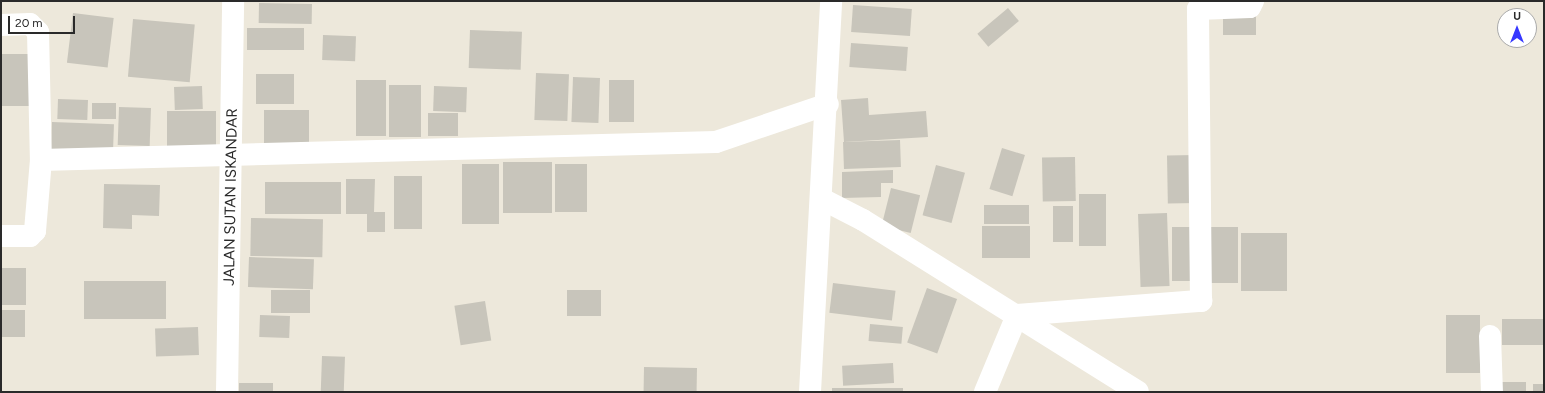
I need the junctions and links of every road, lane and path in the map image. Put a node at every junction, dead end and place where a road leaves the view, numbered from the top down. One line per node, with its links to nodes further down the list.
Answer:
1 (233, 1): 6 (street, JALAN SUTAN ISKANDAR)
2 (831, 1): 5 (street)
3 (1253, 1): 10 (street)
4 (1, 25): 7 (street)
5 (828, 104): 6 (street); 8 (street)
6 (232, 155): 7 (street); 12 (street, JALAN SUTAN ISKANDAR)
7 (41, 160): 9 (street)
8 (822, 199): 10 (street); 13 (street)
9 (1, 236)
10 (1017, 315): 14 (street); 15 (street)
11 (1490, 336): 16 (street)
12 (227, 392)
13 (810, 392)
14 (986, 392)
15 (1138, 392)
16 (1492, 392)

